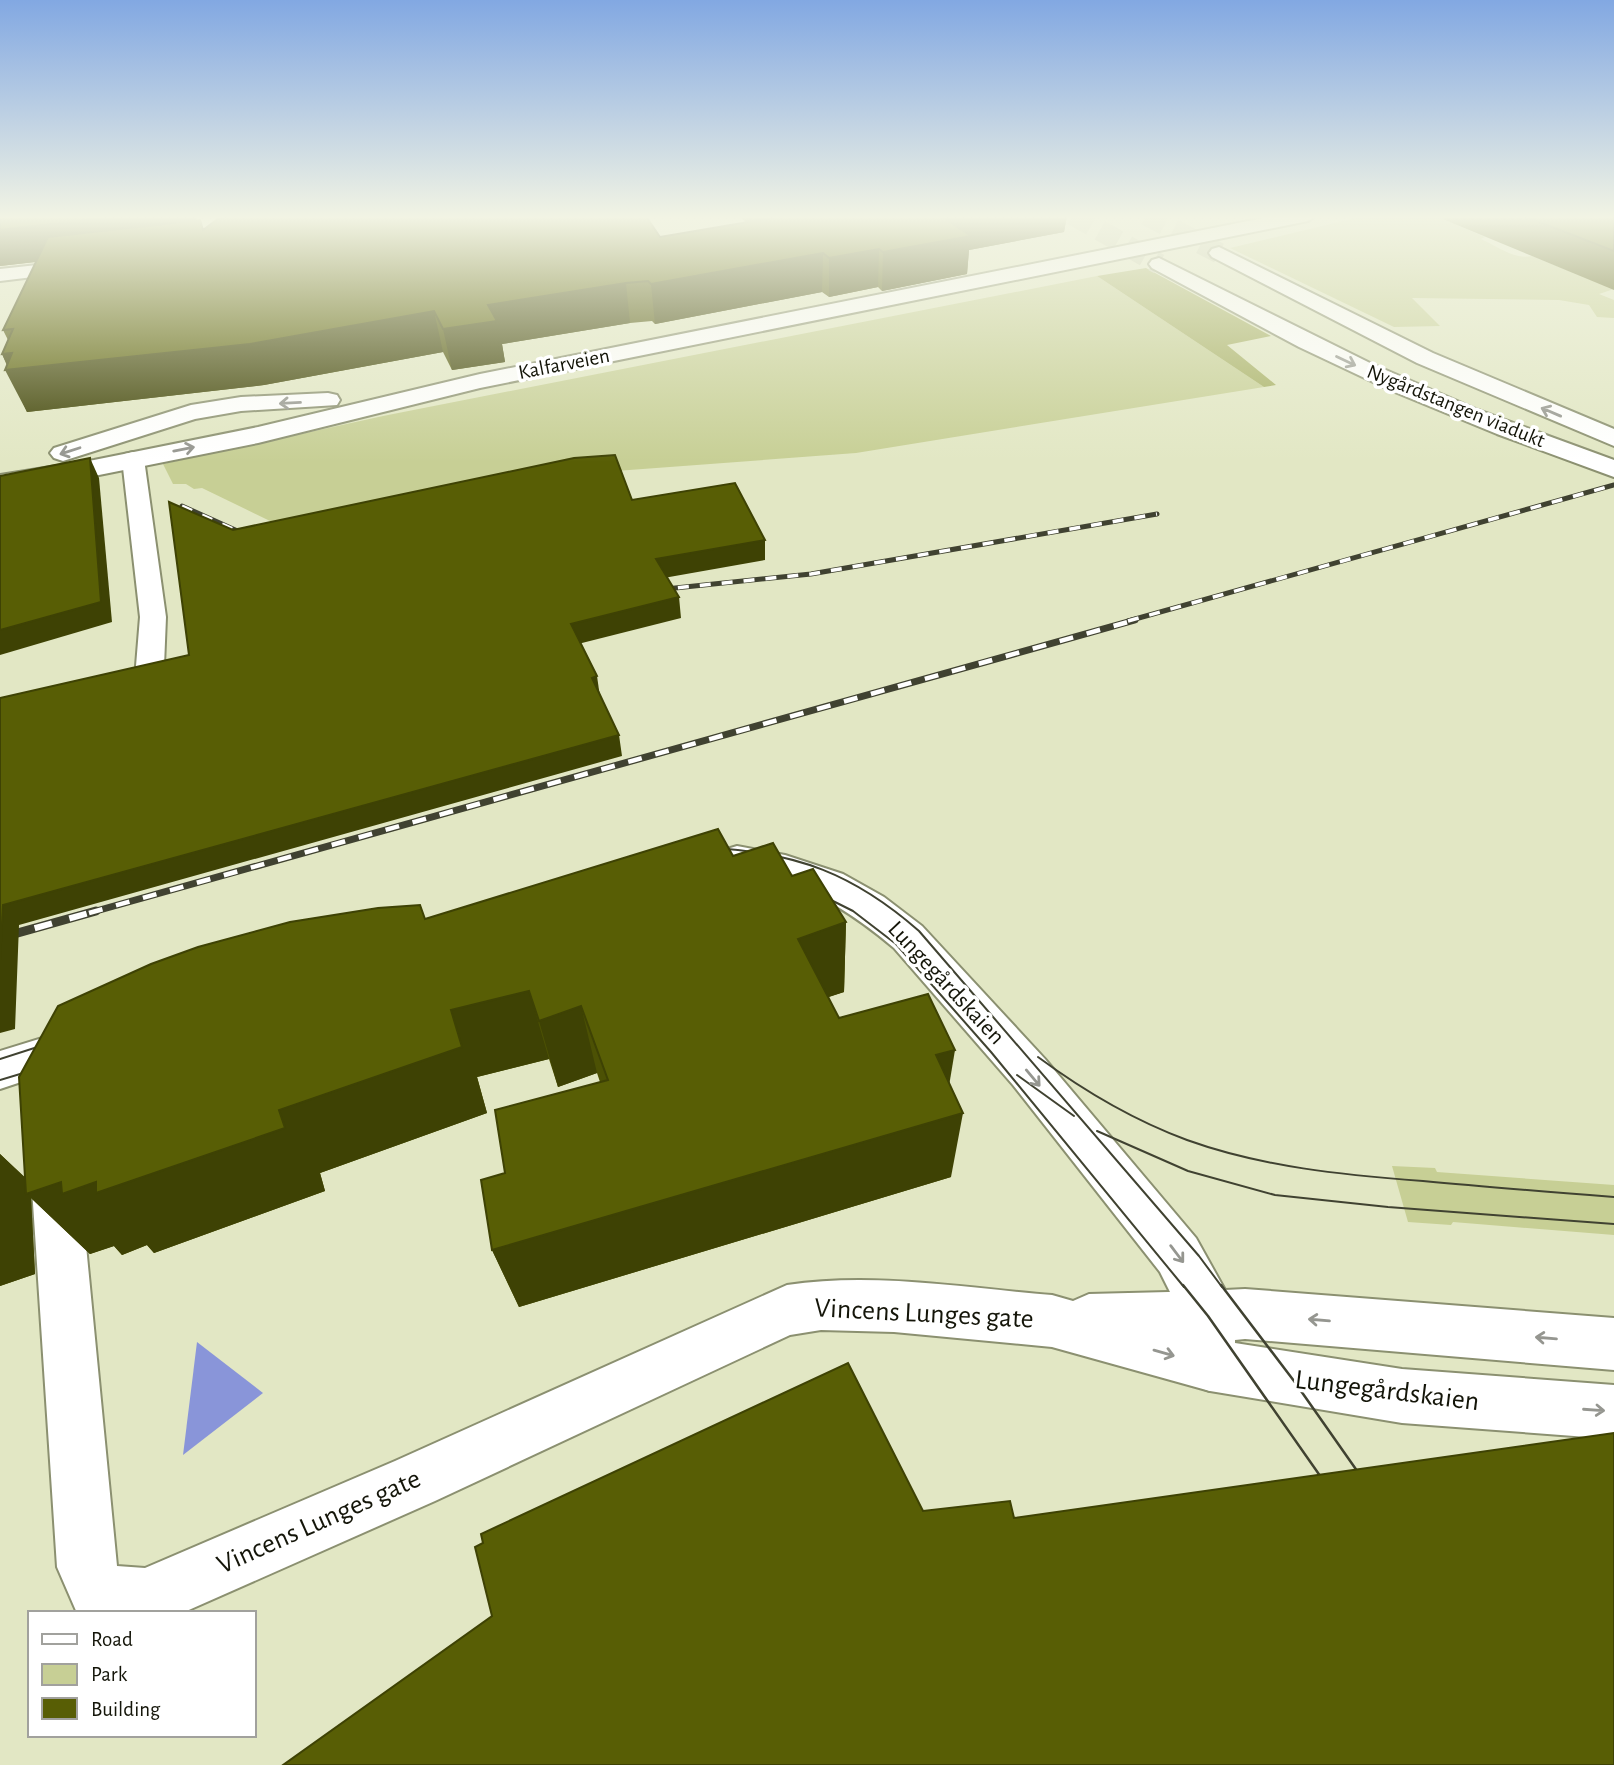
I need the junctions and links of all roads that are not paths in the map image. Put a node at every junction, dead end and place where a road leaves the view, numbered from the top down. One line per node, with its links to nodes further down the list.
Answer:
1 (897, 297): 4 (main road, Kalfarveien)
2 (1222, 297): 7 (main road, Nygårdstangen viadukt, one-way to 7)
3 (1305, 297): 5 (main road, Nygårdstangen viadukt, one-way to 3)
4 (480, 381): 6 (main road, Kalfarveien, one-way to 4); 8 (main road, Kalfarveien, one-way to 8)
5 (1614, 438)
6 (133, 459): 9 (main road, Kalfarveien); 10 (street)
7 (1614, 469)
8 (0, 473)
9 (0, 483)
10 (136, 669)
11 (702, 859): 15 (main road, Lungegårdskaien, one-way to 15)
12 (112, 1034): 14 (main road)
13 (0, 1070): 14 (main road)
14 (49, 1092): 15 (main road, Vincens Lunges gate)
15 (1209, 1341): 16 (main road, one-way to 15); 17 (main road, Lungegårdskaien, one-way to 17)
16 (1614, 1344)
17 (1614, 1412)

